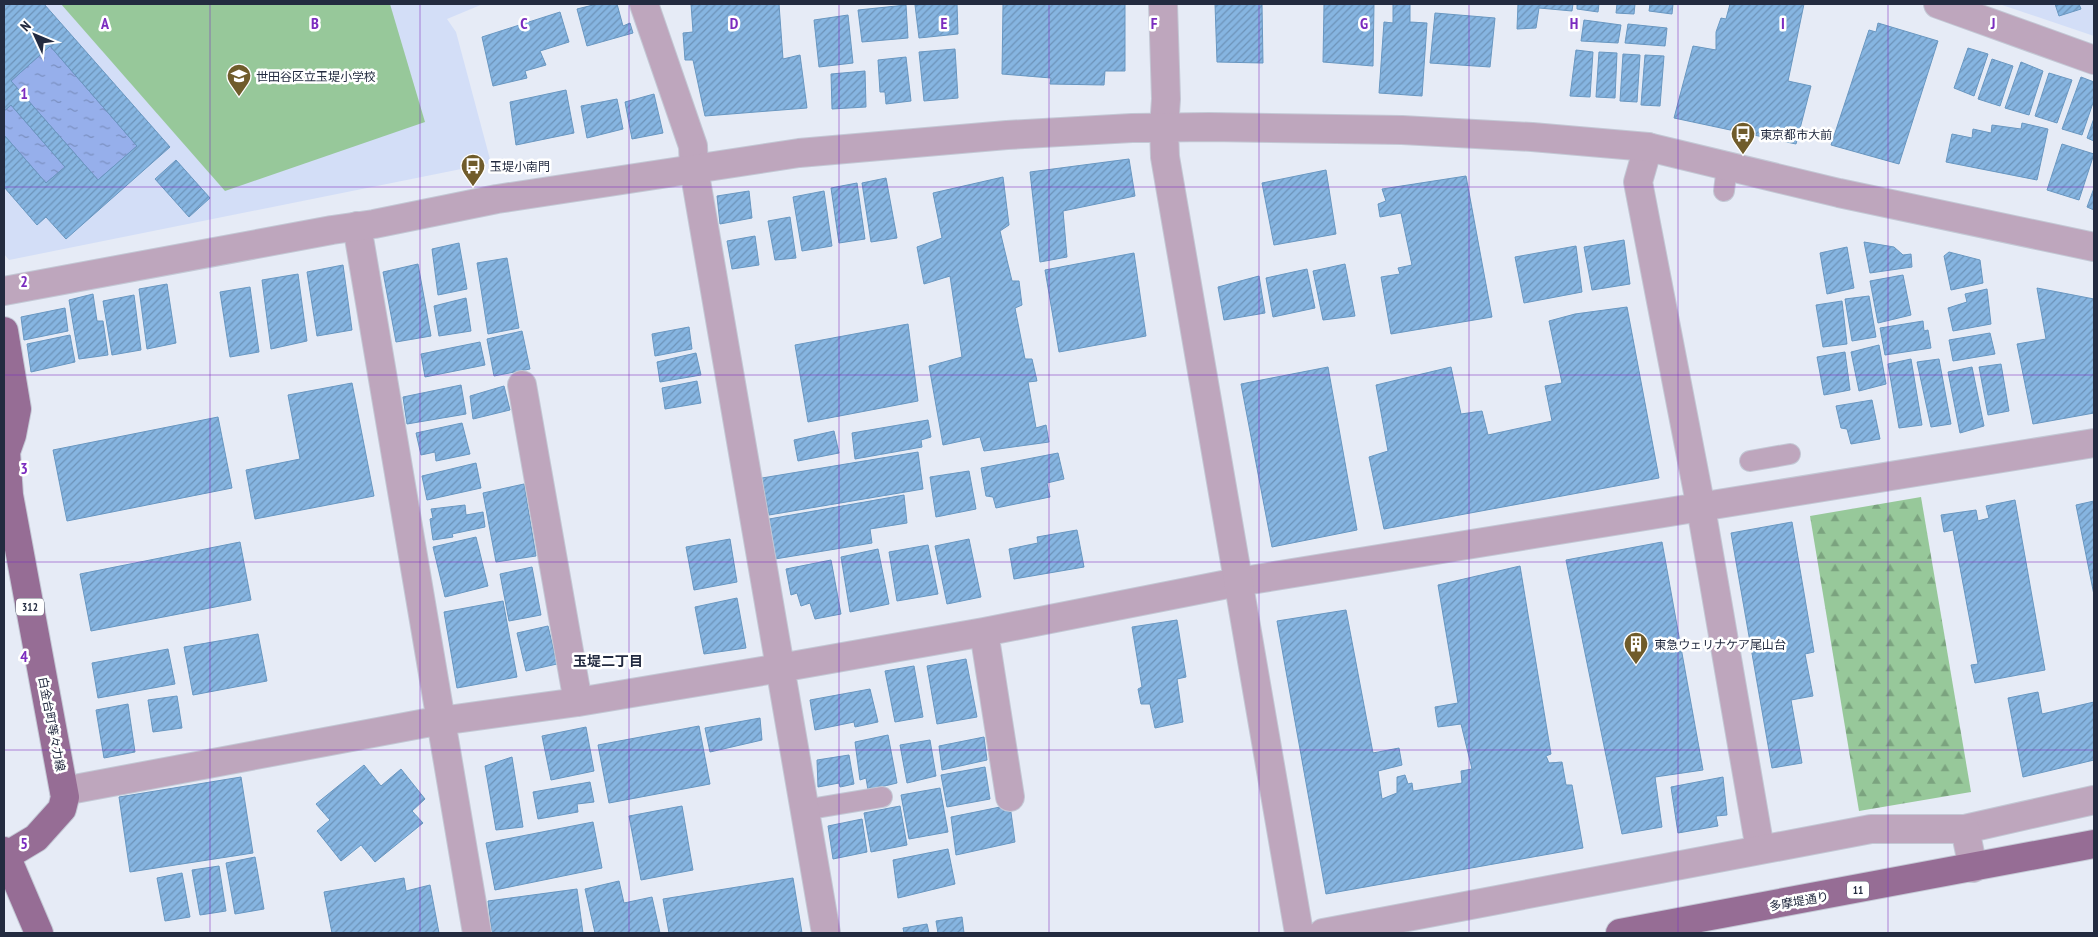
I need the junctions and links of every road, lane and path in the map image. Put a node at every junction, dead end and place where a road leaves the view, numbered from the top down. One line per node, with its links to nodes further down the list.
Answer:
1 (644, 4): 7 (street)
2 (1163, 4): 5 (street)
3 (1938, 4): 4 (street)
4 (2094, 60)
5 (1164, 128): 6 (street); 7 (street); 17 (street)
6 (1648, 147): 9 (street); 16 (street)
7 (694, 169): 8 (street); 19 (street)
8 (357, 226): 10 (street); 21 (street)
9 (2094, 247)
10 (4, 291)
11 (4, 331): 22 (main road, 白金台町等々力線 / 312)
12 (522, 385): 20 (street)
13 (2094, 443): 16 (street)
14 (1790, 454): 15 (lane)
15 (1750, 461)
16 (1700, 508): 17 (street); 29 (street)
17 (1238, 582): 18 (street); 35 (street)
18 (984, 632): 19 (street); 24 (street)
19 (780, 668): 20 (street); 26 (street)
20 (578, 702): 21 (street)
21 (441, 721): 22 (street); 33 (street)
22 (64, 790): 30 (main road, 白金台町等々力線 / 312)
23 (882, 797): 26 (lane)
24 (1010, 797)
25 (2094, 800): 27 (street)
26 (804, 810): 34 (street)
27 (1965, 829): 29 (street); 31 (street)
28 (2094, 844): 31 (main road, 多摩堤通り / 11)
29 (1760, 849): 36 (street)
30 (5, 853): 32 (main road, 312)
31 (1973, 868): 37 (main road, 多摩堤通り / 11)
32 (39, 933)
33 (477, 933)
34 (826, 933)
35 (1299, 933)
36 (1323, 933)
37 (1620, 933)

